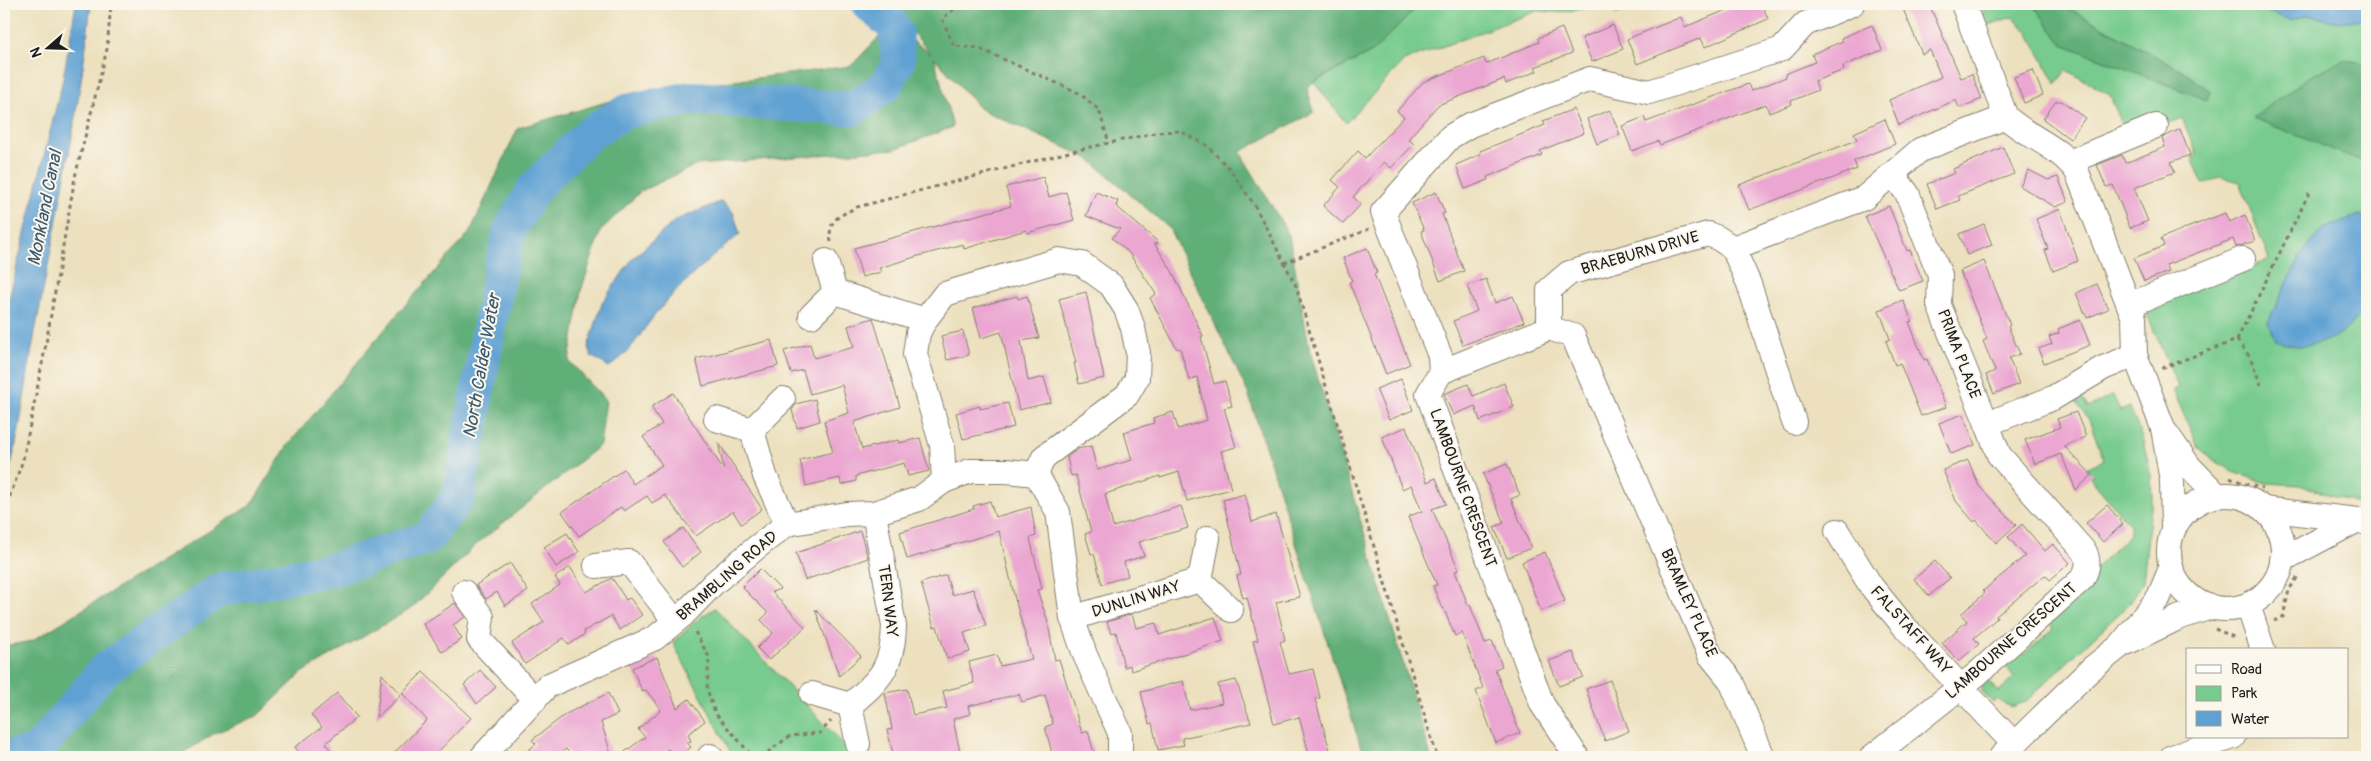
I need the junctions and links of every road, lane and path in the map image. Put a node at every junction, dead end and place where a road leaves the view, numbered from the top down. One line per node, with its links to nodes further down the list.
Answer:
1 (111, 4): 35 (path)
2 (960, 4): 7 (path)
3 (1852, 4): 11 (street)
4 (1963, 4): 5 (street)
5 (2006, 117): 8 (street); 9 (street)
6 (2156, 126): 8 (street)
7 (1109, 143): 14 (path); 15 (path)
8 (2069, 162): 17 (street)
9 (1893, 175): 12 (street); 28 (street, PRIMA PLACE)
10 (2310, 193): 21 (path)
11 (1386, 223): 15 (path); 23 (street)
12 (1733, 248): 20 (street, BRAEBURN DRIVE); 27 (street)
13 (2243, 260): 17 (street)
14 (826, 261): 16 (street)
15 (1284, 263): 66 (path)
16 (835, 292): 18 (street); 19 (street)
17 (2129, 305): 22 (street)
18 (811, 316)
19 (925, 320): 31 (street); 32 (street)
20 (1549, 328): 23 (street); 68 (street, BRAMLEY PLACE)
21 (2237, 340): 22 (path); 24 (path)
22 (2139, 365): 28 (street); 29 (street)
23 (1442, 372): 67 (street, LAMBOURNE CRESCENT)
24 (2262, 385)
25 (783, 399): 30 (street)
26 (716, 419): 30 (street)
27 (1794, 422)
28 (1986, 424): 55 (street, LAMBOURNE CRESCENT)
29 (2163, 428): 33 (street); 39 (street)
30 (752, 430): 38 (street)
31 (1036, 474): 32 (street, BRAMBLING ROAD); 52 (street)
32 (944, 481): 36 (street, BRAMBLING ROAD)
33 (2222, 485): 34 (street); 34 (path); 39 (street)
34 (2264, 498): 37 (street); 42 (street)
35 (4, 512)
36 (874, 513): 38 (street, BRAMBLING ROAD); 58 (street, TERN WAY)
37 (2363, 522): 42 (street)
38 (788, 524): 51 (street, BRAMBLING ROAD)
39 (2173, 529): 44 (street)
40 (1837, 531): 55 (street, FALSTAFF WAY)
41 (1208, 538): 46 (street, DUNLIN WAY)
42 (2282, 560): 48 (street)
43 (596, 566): 51 (street)
44 (2171, 568): 50 (street); 54 (street)
45 (2305, 568): 53 (path)
46 (1200, 580): 49 (street, DUNLIN WAY); 52 (street, DUNLIN WAY)
47 (464, 592): 57 (street)
48 (2248, 605): 50 (street); 53 (street)
49 (1231, 610)
50 (2210, 617): 53 (path); 54 (street)
51 (679, 618): 57 (street, BRAMBLING ROAD); 63 (path)
52 (1072, 618): 65 (street)
53 (2259, 639)
54 (2120, 646): 61 (street)
55 (1961, 686): 61 (street, FALSTAFF WAY); 69 (street, LAMBOURNE CRESCENT)
56 (812, 694): 58 (street)
57 (535, 700): 62 (street, BRAMBLING ROAD)
58 (850, 705): 60 (street); 64 (path)
59 (2230, 738): 70 (street)
60 (858, 744)
61 (2007, 751)
62 (482, 757)
63 (753, 757)
64 (761, 757)
65 (1120, 757)
66 (1437, 757)
67 (1578, 757)
68 (1763, 757)
69 (1872, 757)
70 (2172, 757)

